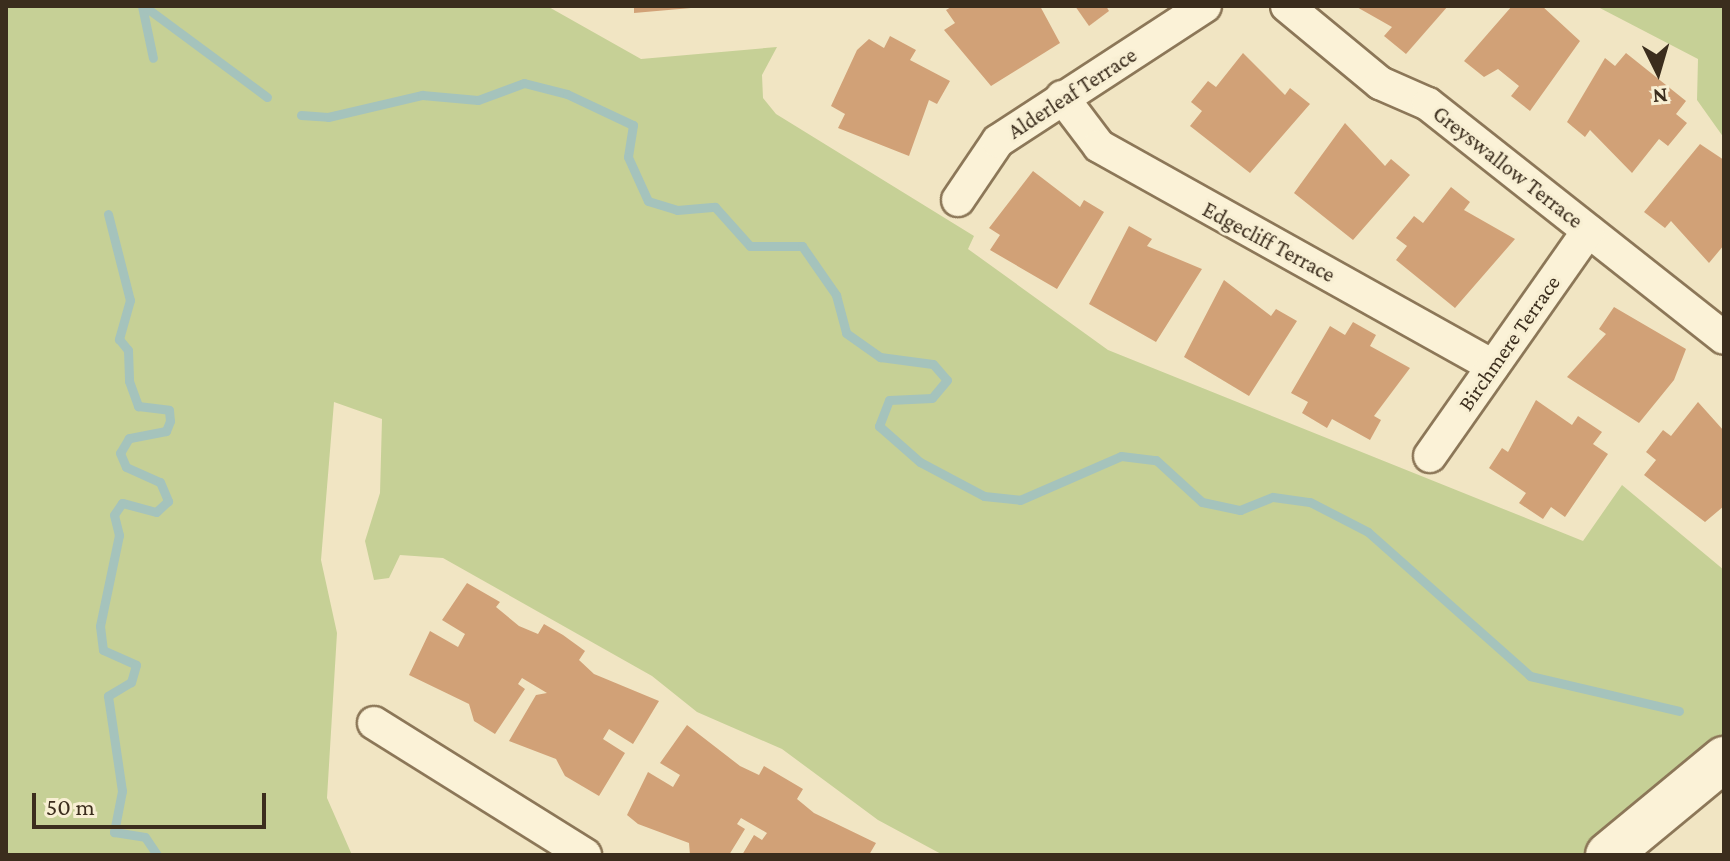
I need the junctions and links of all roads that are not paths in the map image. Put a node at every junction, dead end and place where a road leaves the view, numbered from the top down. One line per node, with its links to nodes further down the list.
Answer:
1 (1205, 6): 3 (street, Alderleaf Terrace)
2 (1287, 6): 5 (street, Greyswallow Terrace)
3 (1062, 97): 4 (street, Alderleaf Terrace); 7 (street, Edgecliff Terrace)
4 (958, 200)
5 (1588, 231): 6 (street, Greyswallow Terrace); 7 (street, Birchmere Terrace)
6 (1724, 338)
7 (1493, 366): 8 (street, Birchmere Terrace)
8 (1430, 456)
9 (374, 723): 11 (street)
10 (1724, 759): 12 (main road)
11 (585, 855)
12 (1608, 855)

